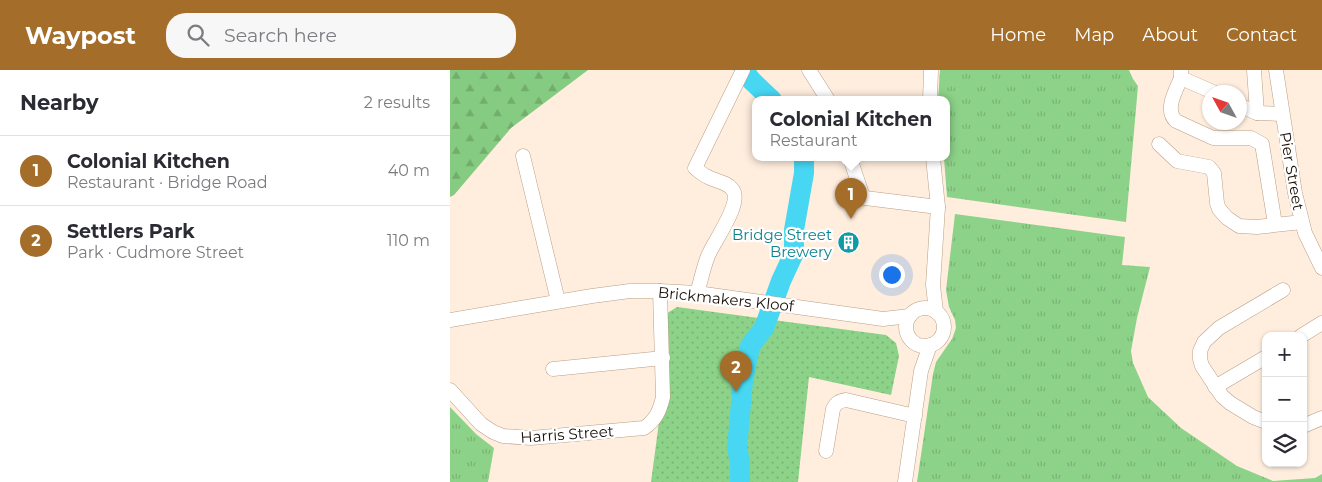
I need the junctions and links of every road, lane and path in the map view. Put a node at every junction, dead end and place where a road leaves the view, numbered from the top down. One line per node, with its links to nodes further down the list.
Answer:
1 (743, 70): 24 (street)
2 (809, 70): 8 (street)
3 (931, 70): 9 (street)
4 (1254, 70): 11 (street)
5 (1276, 70): 12 (street, Pier Street)
6 (1181, 74): 7 (street); 19 (street)
7 (1202, 86)
8 (825, 96)
9 (930, 96)
10 (1247, 108): 11 (street)
11 (1258, 113): 12 (street)
12 (1282, 114): 18 (street, Pier Street)
13 (1159, 144): 19 (street)
14 (523, 156): 25 (street)
15 (850, 161): 17 (street)
16 (933, 161): 17 (street)
17 (938, 207): 21 (street)
18 (1302, 222): 19 (street); 20 (street, Pier Street)
19 (1275, 224)
20 (1322, 268)
21 (933, 285): 26 (street); 27 (street)
22 (1283, 290): 37 (street)
23 (660, 291): 24 (street, Brickmakers Kloof); 25 (street, Brickmakers Kloof); 34 (street)
24 (697, 293): 28 (street, Brickmakers Kloof)
25 (558, 301): 29 (street, Brickmakers Kloof)
26 (916, 312): 27 (street); 28 (street, Brickmakers Kloof); 31 (street)
27 (936, 312): 33 (street)
28 (883, 319): 31 (street, Brickmakers Kloof)
29 (450, 320)
30 (1322, 324): 32 (street)
31 (907, 332): 33 (street)
32 (1307, 333)
33 (924, 344): 39 (street)
34 (663, 358): 36 (street); 38 (street, Harris Street)
35 (1262, 359): 37 (street)
36 (553, 369)
37 (1215, 387): 41 (street)
38 (450, 390)
39 (914, 416): 43 (street); 44 (street)
40 (1322, 418): 42 (street)
41 (1262, 420)
42 (1307, 424)
43 (826, 451)
44 (905, 482)

